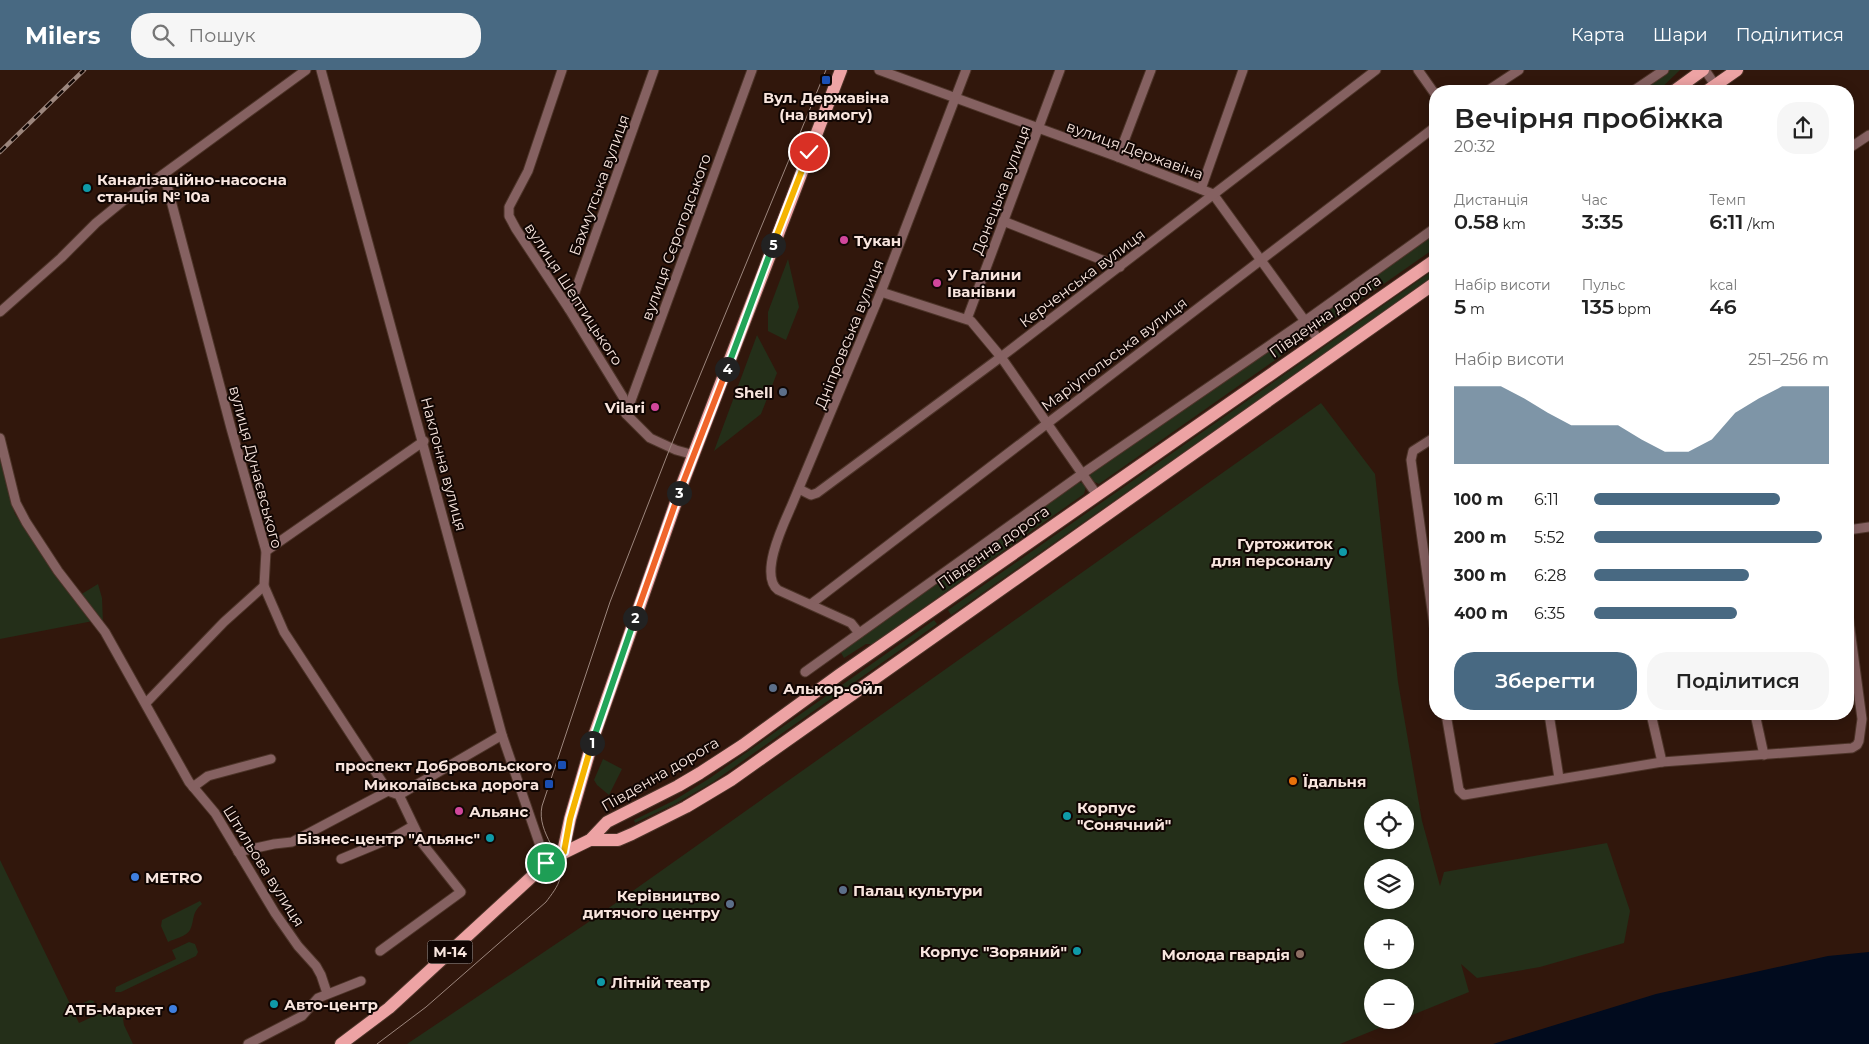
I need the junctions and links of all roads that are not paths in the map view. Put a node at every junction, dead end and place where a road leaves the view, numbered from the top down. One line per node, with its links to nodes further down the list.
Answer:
1 (306, 70): 30 (street)
2 (321, 70): 50 (street, Наклонна вулиця)
3 (562, 70): 40 (street, вулиця Шептицького)
4 (654, 70): 40 (street, Бахмутська вулиця)
5 (752, 70): 46 (street, вулиця Сєрогодського)
6 (841, 70): 51 (main road)
7 (880, 70): 24 (street, вулиця Державіна)
8 (966, 70): 24 (street, Дніпровська вулиця)
9 (1060, 70): 25 (street, Донецька вулиця)
10 (1151, 70): 29 (street)
11 (1243, 70): 31 (street)
12 (1376, 70): 32 (street, Керченська вулиця)
13 (1418, 70): 23 (street)
14 (1519, 70): 18 (street)
15 (1664, 70): 19 (street)
16 (1704, 70): 20 (main road); 21 (street)
17 (1737, 70): 22 (main road)
18 (1496, 85)
19 (1642, 85)
20 (1683, 85)
21 (1712, 85)
22 (1719, 85)
23 (1429, 86)
24 (955, 98): 25 (street, вулиця Державіна); 39 (street, Дніпровська вулиця)
25 (1039, 129): 29 (street, вулиця Державіна); 33 (street, Донецька вулиця)
26 (1429, 132): 35 (street, Маріупольська вулиця)
27 (1869, 135): 28 (street)
28 (1854, 145)
29 (1118, 158): 31 (street, вулиця Державіна)
30 (164, 174): 41 (street); 57 (street, вулиця Дунаєвського)
31 (1201, 189): 32 (street, вулиця Державіна)
32 (1213, 194): 35 (street, вулиця Державіна); 37 (street, Керченська вулиця)
33 (1003, 222): 37 (street); 42 (street, Донецька вулиця)
34 (1429, 232): 43 (street)
35 (1262, 259): 43 (street, вулиця Державіна); 47 (street, Маріупольська вулиця)
36 (1429, 264): 44 (main road, Південна дорога)
37 (1120, 266): 45 (street, Керченська вулиця)
38 (1429, 287): 62 (main road)
39 (881, 292): 42 (street); 53 (street, Дніпровська вулиця)
40 (569, 309): 46 (street, вулиця Шептицького)
41 (0, 312)
42 (967, 319): 45 (street)
43 (1305, 320): 44 (street, вулиця Державіна); 52 (street)
44 (1318, 339): 54 (main road, Південна дорога)
45 (1001, 357): 47 (street); 53 (street, Керченська вулиця)
46 (626, 414): 51 (street, вулиця Шептицького)
47 (1047, 423): 52 (street); 60 (street, Маріупольська вулиця)
48 (0, 438): 66 (street, Штильова вулиця)
49 (1429, 440): 59 (street)
50 (424, 441): 57 (street); 73 (street, Наклонна вулиця)
51 (694, 455): 84 (main road)
52 (1082, 474): 54 (street); 63 (street)
53 (799, 490): 60 (street, Дніпровська вулиця)
54 (1097, 495): 61 (main road, Південна дорога)
55 (1869, 527): 56 (street)
56 (1854, 529)
57 (266, 551): 58 (street, вулиця Дунаєвського)
58 (264, 586): 66 (street); 79 (street, вулиця Дунаєвського)
59 (1429, 588)
60 (811, 604): 63 (street)
61 (934, 609): 62 (main road); 82 (main road, Південна дорога)
62 (947, 628): 82 (main road)
63 (859, 633): 65 (street)
64 (1854, 659): 68 (street)
65 (805, 672)
66 (146, 703): 78 (street, Штильова вулиця)
67 (1869, 711): 68 (street)
68 (1862, 719): 74 (street)
69 (1447, 720): 77 (street)
70 (1550, 720): 77 (street)
71 (1653, 720): 76 (street)
72 (1756, 720): 74 (street)
73 (502, 735): 80 (street); 86 (street, Наклонна вулиця)
74 (1764, 755): 76 (street)
75 (271, 759): 78 (street)
76 (1662, 762): 77 (street)
77 (1559, 778)
78 (193, 787): 83 (street, Штильова вулиця)
79 (388, 791): 80 (street); 83 (street)
80 (398, 795): 81 (street)
81 (413, 826): 85 (street); 87 (street)
82 (590, 840): 84 (main road, М-14)
83 (238, 852): 89 (street, Штильова вулиця)
84 (564, 852): 86 (main road, М-14)
85 (341, 859)
86 (546, 863): 91 (main road, М-14)
87 (380, 951)
88 (361, 981): 89 (street)
89 (327, 993): 90 (street)
90 (248, 1044)
91 (341, 1044)

